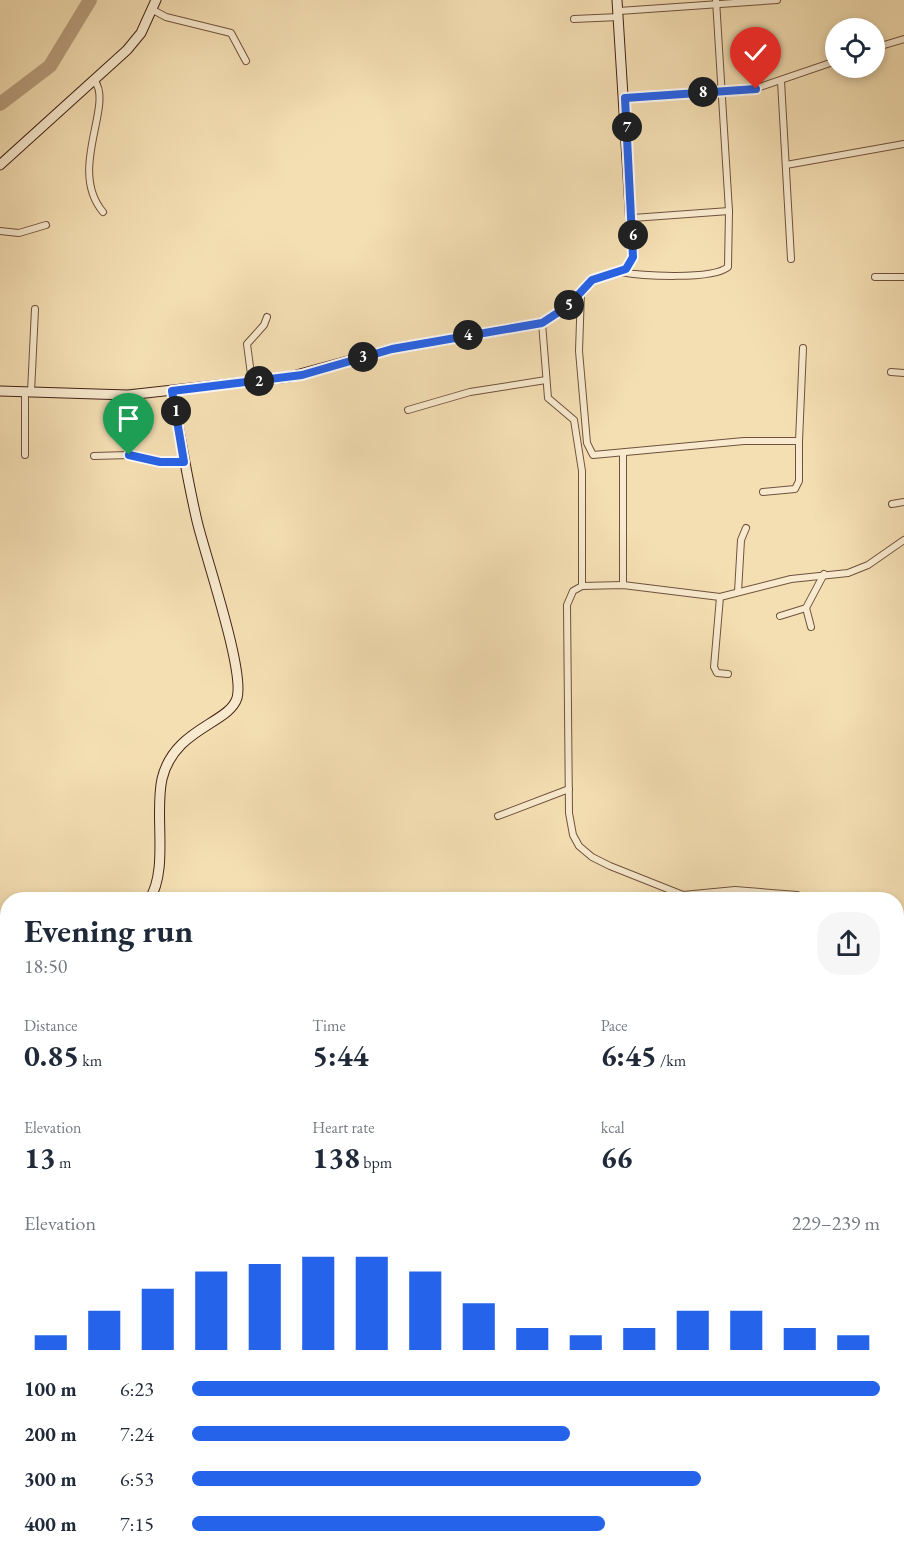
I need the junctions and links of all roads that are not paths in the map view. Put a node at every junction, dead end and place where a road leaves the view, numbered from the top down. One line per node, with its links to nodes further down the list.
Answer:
1 (617, 0): 5 (street)
2 (777, 0): 3 (street)
3 (716, 3): 5 (street); 13 (street)
4 (154, 5): 9 (street); 11 (street)
5 (620, 14): 6 (street); 14 (street)
6 (574, 19)
7 (904, 39): 8 (street)
8 (885, 45)
9 (246, 61)
10 (825, 65): 12 (street)
11 (94, 80): 16 (street); 18 (street)
12 (781, 81): 13 (street); 17 (street)
13 (720, 91): 14 (street); 19 (street)
14 (625, 98): 20 (street)
15 (904, 144): 17 (street)
16 (0, 165)
17 (786, 165): 23 (street)
18 (103, 212)
19 (729, 212): 20 (street); 24 (street)
20 (633, 218): 24 (street)
21 (46, 225): 22 (street)
22 (0, 231)
23 (791, 259)
24 (620, 272): 27 (street)
25 (875, 277): 26 (street)
26 (904, 277)
27 (581, 292): 30 (street); 41 (street)
28 (34, 309): 38 (street)
29 (267, 317): 35 (street)
30 (542, 323): 34 (street); 35 (street)
31 (803, 348): 40 (street)
32 (891, 372): 33 (street)
33 (904, 373)
34 (546, 380): 39 (street); 52 (street)
35 (252, 382): 37 (street)
36 (0, 391): 38 (street)
37 (172, 391): 38 (street); 44 (street)
38 (28, 392): 42 (street)
39 (408, 411)
40 (799, 441): 41 (street); 45 (street)
41 (623, 454): 51 (street)
42 (25, 455)
43 (94, 456): 44 (street)
44 (184, 462): 61 (street)
45 (763, 492)
46 (904, 502): 47 (street)
47 (892, 504)
48 (746, 528): 53 (street)
49 (904, 540): 50 (street)
50 (825, 574): 53 (street); 55 (street)
51 (623, 585): 52 (street); 54 (street)
52 (582, 586): 59 (street)
53 (738, 592): 54 (street)
54 (720, 597): 58 (street)
55 (806, 608): 56 (street); 57 (street)
56 (780, 616)
57 (811, 627)
58 (728, 674)
59 (569, 789): 60 (street); 62 (street)
60 (498, 816)
61 (152, 892)
62 (675, 892)
63 (714, 892): 64 (street)
64 (756, 892)

